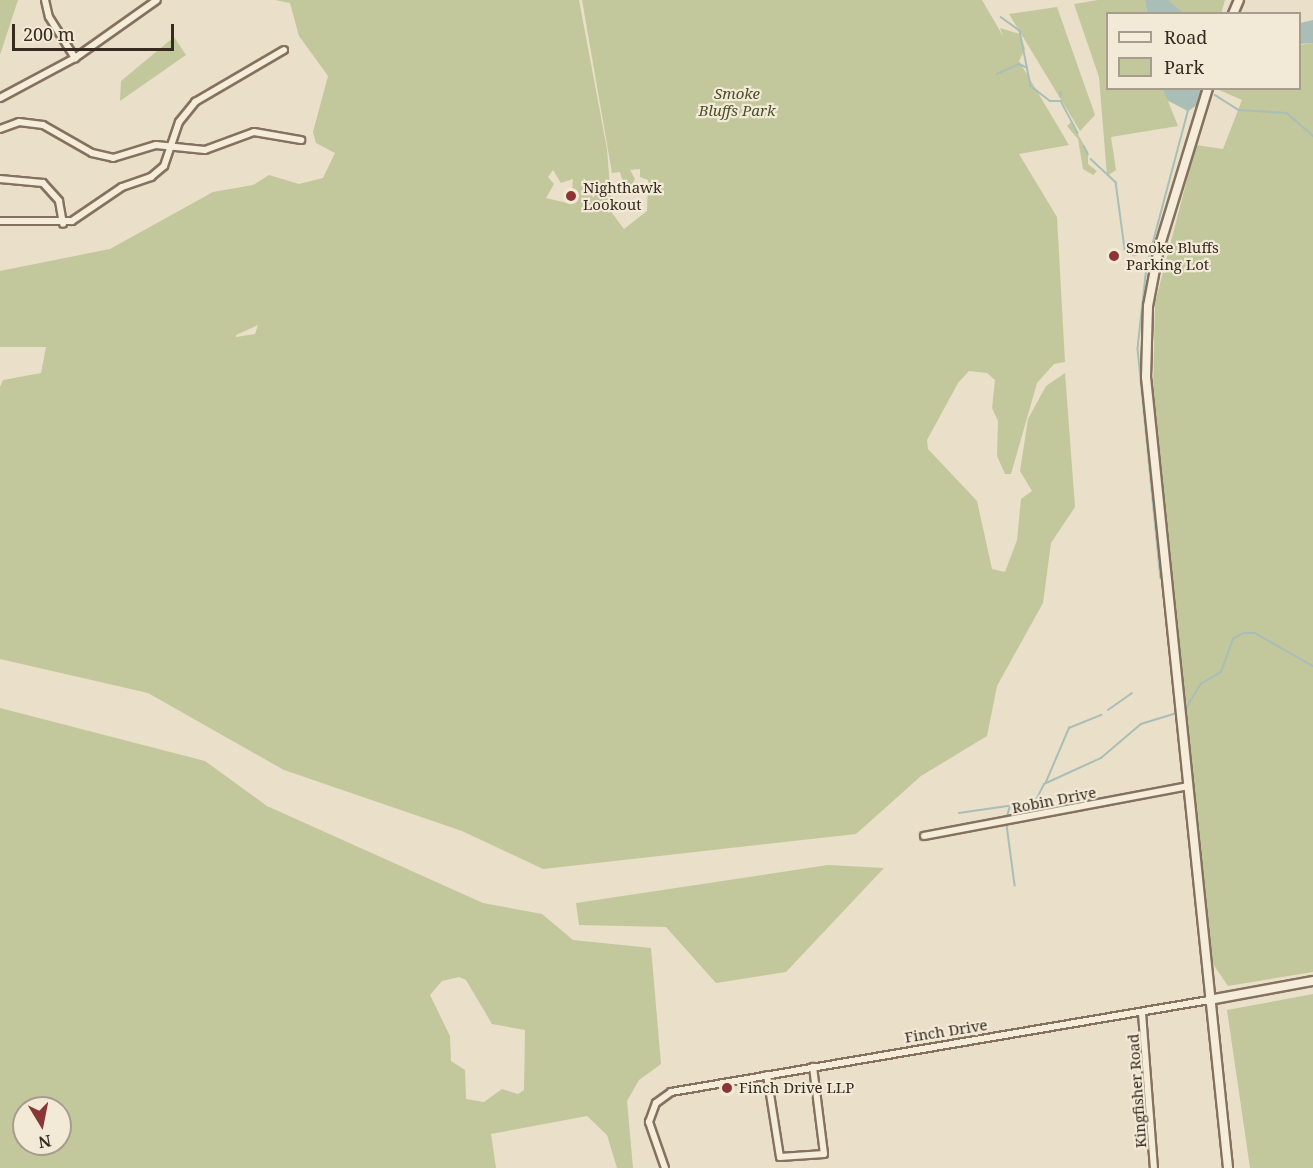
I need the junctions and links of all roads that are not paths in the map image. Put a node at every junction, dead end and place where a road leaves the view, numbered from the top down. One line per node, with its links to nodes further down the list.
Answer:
1 (45, 0): 4 (street)
2 (157, 0): 4 (street)
3 (284, 50): 9 (street)
4 (75, 58): 6 (street)
5 (1207, 90): 13 (street)
6 (0, 98)
7 (0, 129): 9 (street)
8 (301, 140): 9 (street)
9 (172, 147): 12 (street)
10 (0, 179): 12 (street)
11 (0, 221): 12 (street)
12 (63, 224)
13 (1188, 786): 14 (street, Robin Drive); 16 (street)
14 (924, 836)
15 (1313, 981): 16 (street, Finch Drive)
16 (1209, 1000): 17 (street, Finch Drive); 22 (street)
17 (1142, 1012): 18 (street, Finch Drive); 21 (street, Kingfisher Road)
18 (813, 1067): 19 (street, Finch Drive); 19 (street)
19 (767, 1075): 20 (street, Finch Drive)
20 (665, 1168)
21 (1154, 1168)
22 (1228, 1168)

